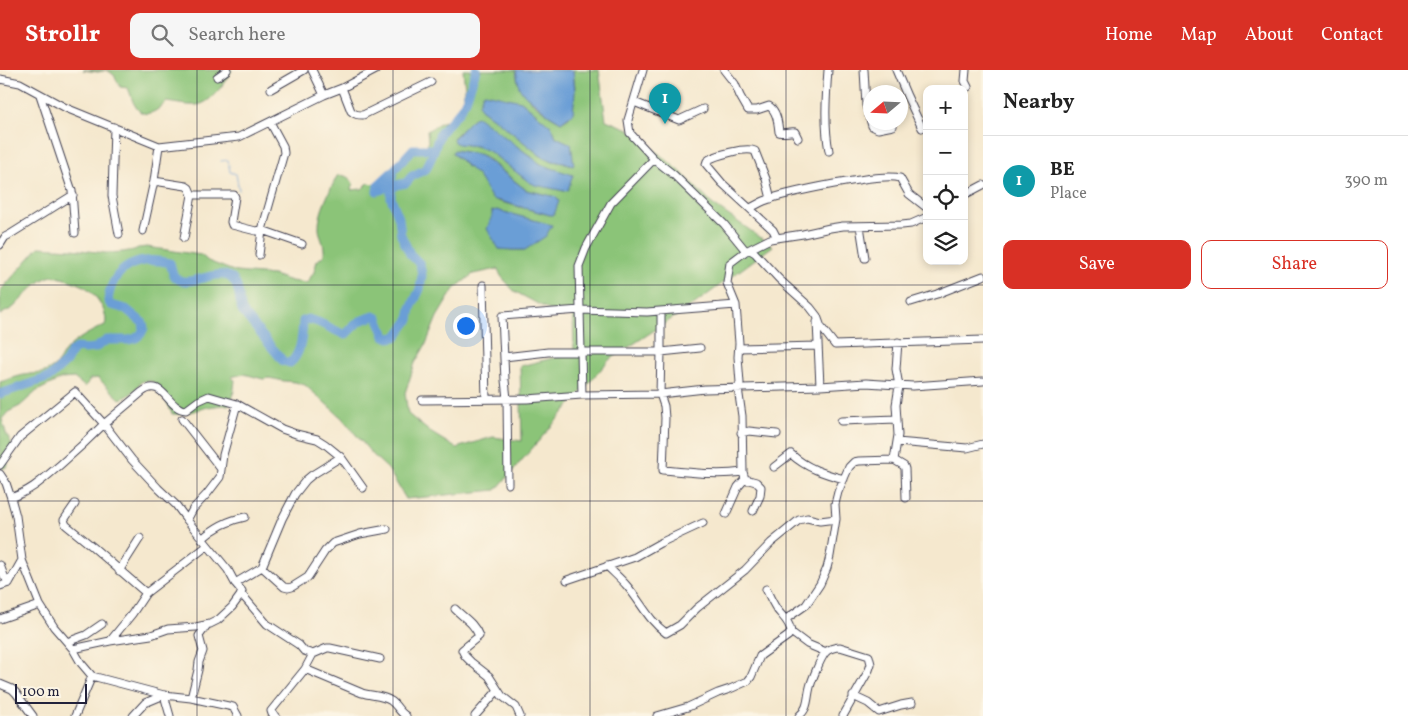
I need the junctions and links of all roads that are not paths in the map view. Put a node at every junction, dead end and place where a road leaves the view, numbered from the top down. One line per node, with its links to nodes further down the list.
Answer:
1 (227, 70): 11 (street)
2 (304, 70): 17 (street)
3 (312, 70): 19 (street)
4 (374, 70): 16 (street)
5 (643, 70): 20 (street)
6 (724, 70): 25 (street)
7 (828, 70): 27 (street)
8 (864, 70): 14 (street)
9 (896, 70): 24 (street)
10 (966, 70): 15 (street)
11 (217, 77)
12 (0, 79): 18 (street)
13 (431, 82): 16 (street)
14 (865, 85)
15 (967, 85)
16 (342, 88): 19 (street)
17 (271, 89)
18 (40, 94): 23 (street); 32 (street)
19 (324, 95): 22 (street)
20 (634, 102): 21 (street); 28 (street)
21 (703, 109)
22 (270, 122): 26 (street); 39 (street)
23 (114, 127): 26 (street); 42 (street)
24 (922, 128)
25 (798, 138)
26 (159, 146): 29 (street)
27 (829, 151)
28 (654, 159): 47 (street); 54 (street)
29 (154, 181): 33 (street); 40 (street)
30 (983, 185): 31 (street)
31 (968, 193)
32 (73, 195): 41 (street); 46 (street)
33 (192, 195): 39 (street); 43 (street)
34 (771, 199): 35 (street); 36 (street); 36 (street)
35 (923, 205)
36 (750, 208): 44 (street)
37 (923, 219): 38 (street)
38 (860, 226): 44 (street); 49 (street)
39 (262, 230): 45 (street); 48 (street)
40 (143, 231)
41 (75, 233)
42 (119, 234)
43 (184, 238)
44 (777, 238): 47 (street)
45 (302, 244)
46 (0, 245)
47 (746, 251): 53 (street); 56 (street)
48 (259, 255)
49 (865, 258)
50 (983, 276): 52 (street)
51 (483, 285): 71 (street)
52 (911, 302)
53 (736, 305): 55 (street); 61 (street)
54 (580, 310): 55 (street); 62 (street); 64 (street)
55 (661, 311): 63 (street)
56 (817, 316): 58 (street); 59 (street)
57 (983, 340): 58 (street)
58 (898, 342): 67 (street)
59 (818, 346): 61 (street); 66 (street)
60 (700, 348): 63 (street)
61 (739, 348): 68 (street)
62 (581, 352): 63 (street); 64 (street); 70 (street)
63 (661, 352): 69 (street)
64 (504, 357): 72 (street)
65 (983, 381): 67 (street)
66 (820, 386): 67 (street); 68 (street)
67 (899, 386): 76 (street)
68 (738, 388): 69 (street); 79 (street)
69 (660, 394): 70 (street); 89 (street)
70 (582, 395): 72 (street)
71 (486, 399): 72 (street); 73 (street)
72 (507, 399): 91 (street)
73 (422, 400)
74 (237, 404): 78 (street); 83 (street); 87 (street)
75 (182, 419): 87 (street)
76 (897, 419): 77 (street); 81 (street)
77 (841, 421)
78 (104, 424): 85 (street); 93 (street); 100 (street)
79 (741, 433): 80 (street); 89 (street)
80 (777, 434)
81 (897, 442): 82 (street); 84 (street)
82 (983, 444)
83 (341, 457): 92 (street); 109 (street)
84 (894, 460): 90 (street); 94 (street)
85 (0, 465)
86 (774, 467): 90 (street)
87 (221, 469): 100 (street)
88 (1, 475): 93 (street)
89 (744, 475): 96 (street); 97 (street)
90 (844, 479): 99 (street)
91 (508, 484)
92 (363, 488)
93 (11, 498): 106 (street)
94 (906, 498)
95 (75, 504): 110 (street)
96 (753, 510)
97 (726, 514)
98 (245, 517): 104 (street)
99 (836, 519): 108 (street); 121 (street)
100 (188, 520): 104 (street)
101 (703, 523): 108 (street)
102 (387, 529): 109 (street)
103 (140, 538): 110 (street)
104 (202, 539): 105 (street)
105 (207, 546): 113 (street); 116 (street)
106 (22, 560): 112 (street); 118 (street)
107 (0, 565): 112 (street)
108 (607, 566): 111 (street)
109 (262, 567): 113 (street)
110 (119, 571): 116 (street)
111 (567, 580)
112 (9, 583): 114 (street)
113 (235, 584): 117 (street)
114 (0, 586)
115 (766, 589): 121 (street)
116 (146, 593): 125 (street)
117 (240, 596): 123 (street); 129 (street)
118 (40, 605): 120 (street); 126 (street)
119 (454, 609): 134 (street)
120 (0, 619)
121 (786, 619): 124 (street)
122 (102, 624): 126 (street)
123 (207, 625): 125 (street); 137 (street)
124 (791, 632): 128 (street); 148 (street)
125 (110, 640): 127 (street)
126 (67, 642): 127 (street)
127 (73, 649): 132 (street)
128 (826, 652): 136 (street); 149 (street)
129 (313, 654): 130 (street); 131 (street)
130 (380, 659)
131 (305, 669): 144 (street); 145 (street)
132 (92, 676): 135 (street); 140 (street)
133 (0, 684): 139 (street)
134 (498, 690): 146 (street); 147 (street)
135 (164, 695): 137 (street); 141 (street); 142 (street)
136 (853, 696): 138 (street); 150 (street)
137 (191, 698): 143 (street)
138 (912, 703)
139 (32, 716)
140 (75, 716)
141 (133, 716)
142 (170, 716)
143 (238, 716)
144 (276, 716)
145 (406, 716)
146 (475, 716)
147 (520, 716)
148 (657, 716)
149 (799, 716)
150 (843, 716)

